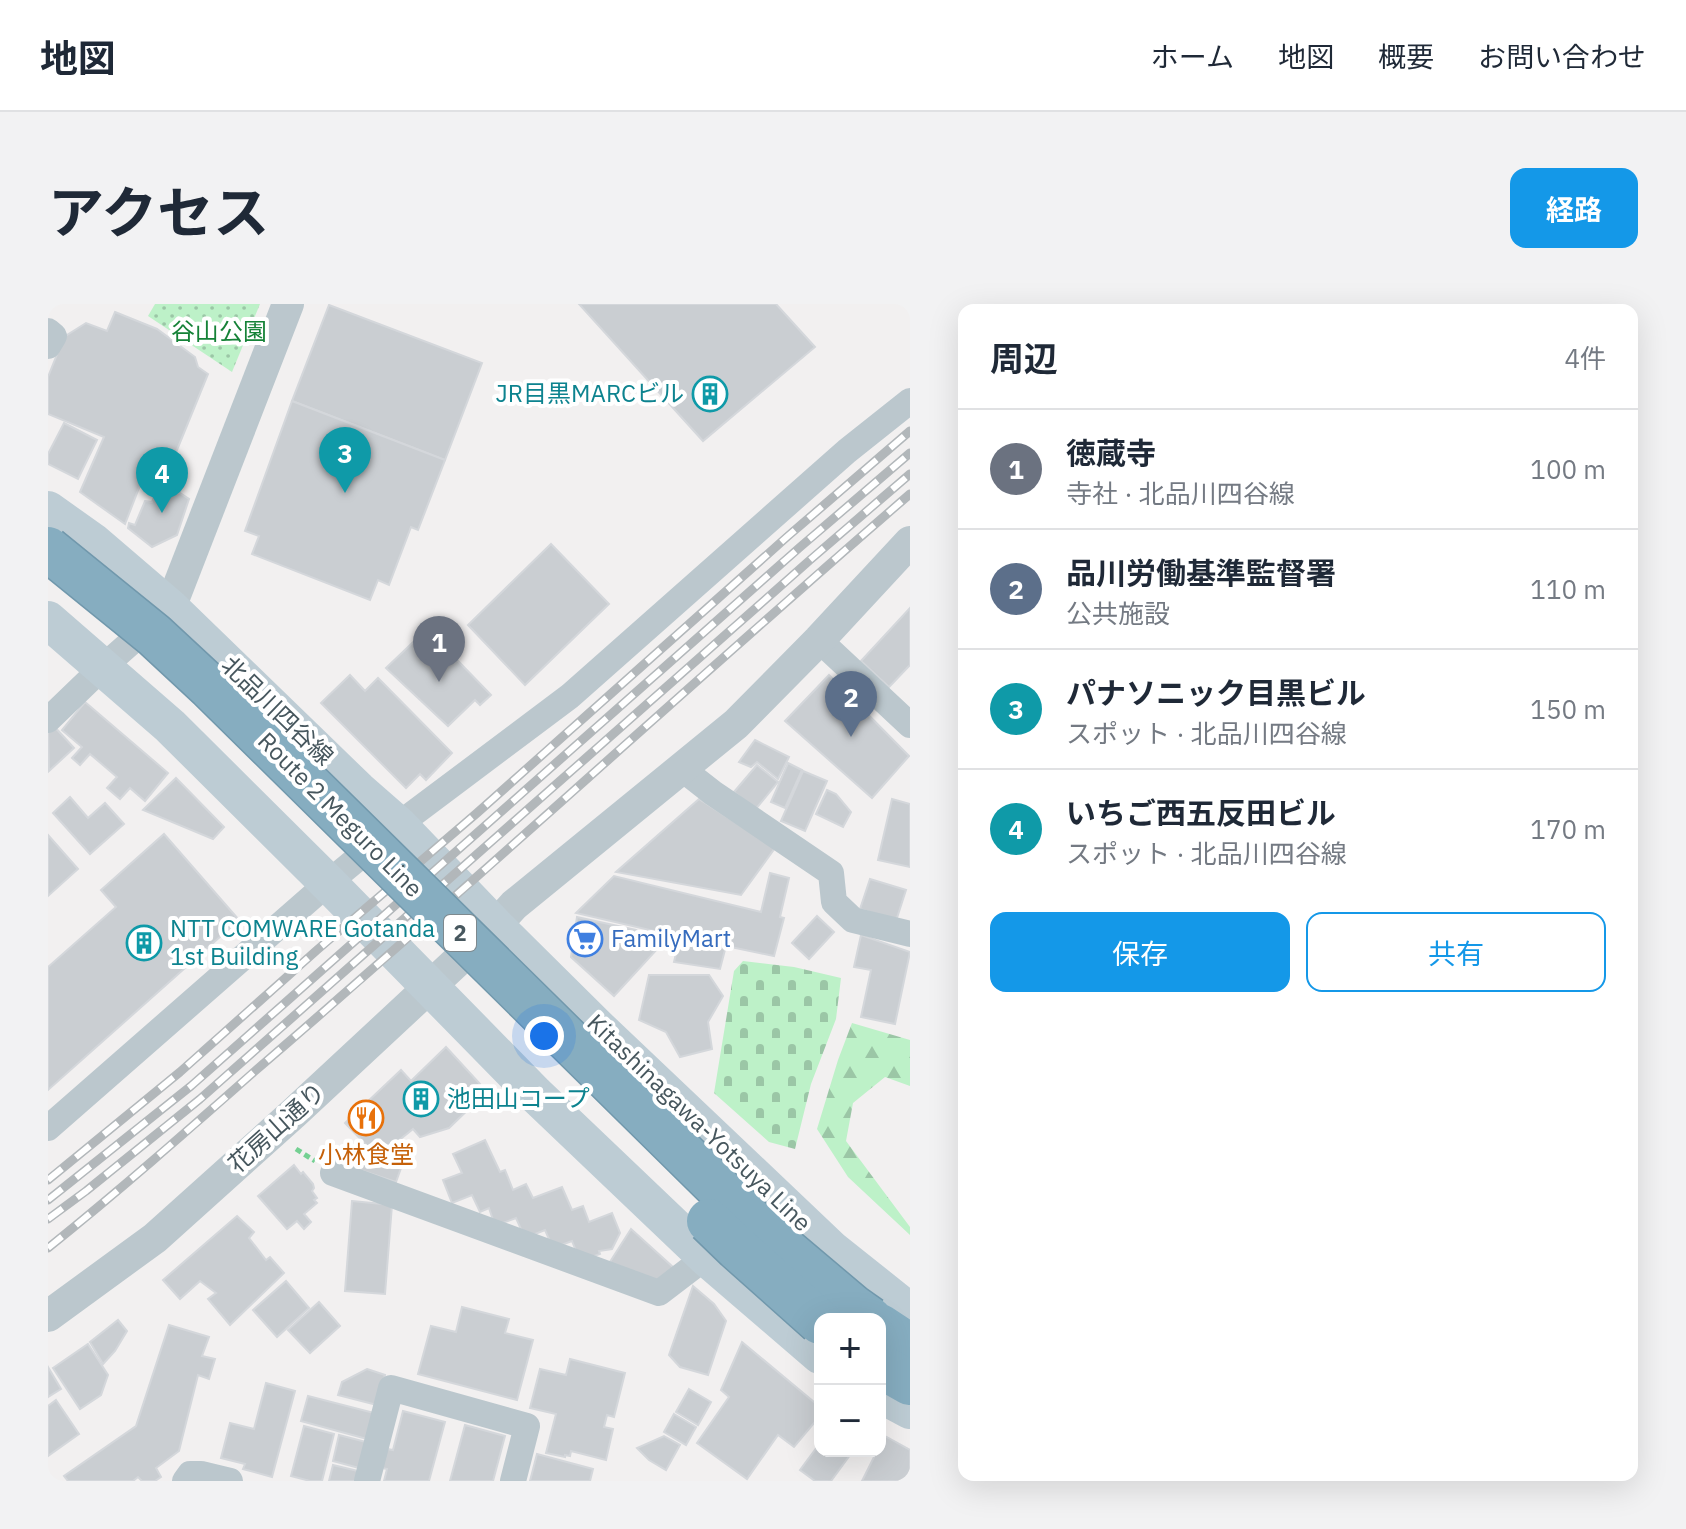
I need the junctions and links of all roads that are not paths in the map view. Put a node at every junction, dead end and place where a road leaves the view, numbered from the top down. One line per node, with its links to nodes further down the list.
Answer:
1 (288, 304): 9 (street)
2 (48, 331): 3 (street)
3 (48, 346)
4 (910, 401): 16 (street)
5 (48, 510): 9 (main road, 北品川四谷線)
6 (910, 542): 11 (street, 花房山通り)
7 (48, 549): 25 (highway, Route 2 Meguro Line / 2, bridge)
8 (48, 587): 27 (highway, Route 2 Meguro Line / 2, bridge)
9 (170, 608): 12 (street); 16 (main road, 北品川四谷線)
10 (48, 620): 12 (main road)
11 (819, 640): 14 (street); 15 (street, 花房山通り)
12 (103, 667): 13 (street); 17 (main road)
13 (48, 720)
14 (910, 725)
15 (681, 768): 18 (street, 花房山通り); 19 (street)
16 (398, 825): 17 (street); 18 (main road, 北品川四谷線)
17 (328, 883): 20 (main road); 21 (street)
18 (495, 926): 20 (street, 花房山通り); 24 (main road, Kitashinagawa-Yotsuya Line)
19 (910, 934)
20 (429, 986): 23 (main road); 26 (street, 花房山通り)
21 (48, 1128)
22 (333, 1173): 23 (street)
23 (706, 1257): 30 (main road)
24 (910, 1312)
25 (862, 1313)
26 (48, 1316)
27 (814, 1317)
28 (886, 1330): 29 (highway)
29 (910, 1346)
30 (814, 1350)
31 (886, 1369): 32 (highway)
32 (910, 1383)
33 (886, 1397): 34 (main road)
34 (910, 1410)
35 (185, 1481): 36 (street)
36 (230, 1481)
37 (367, 1481): 38 (street)
38 (513, 1481)

